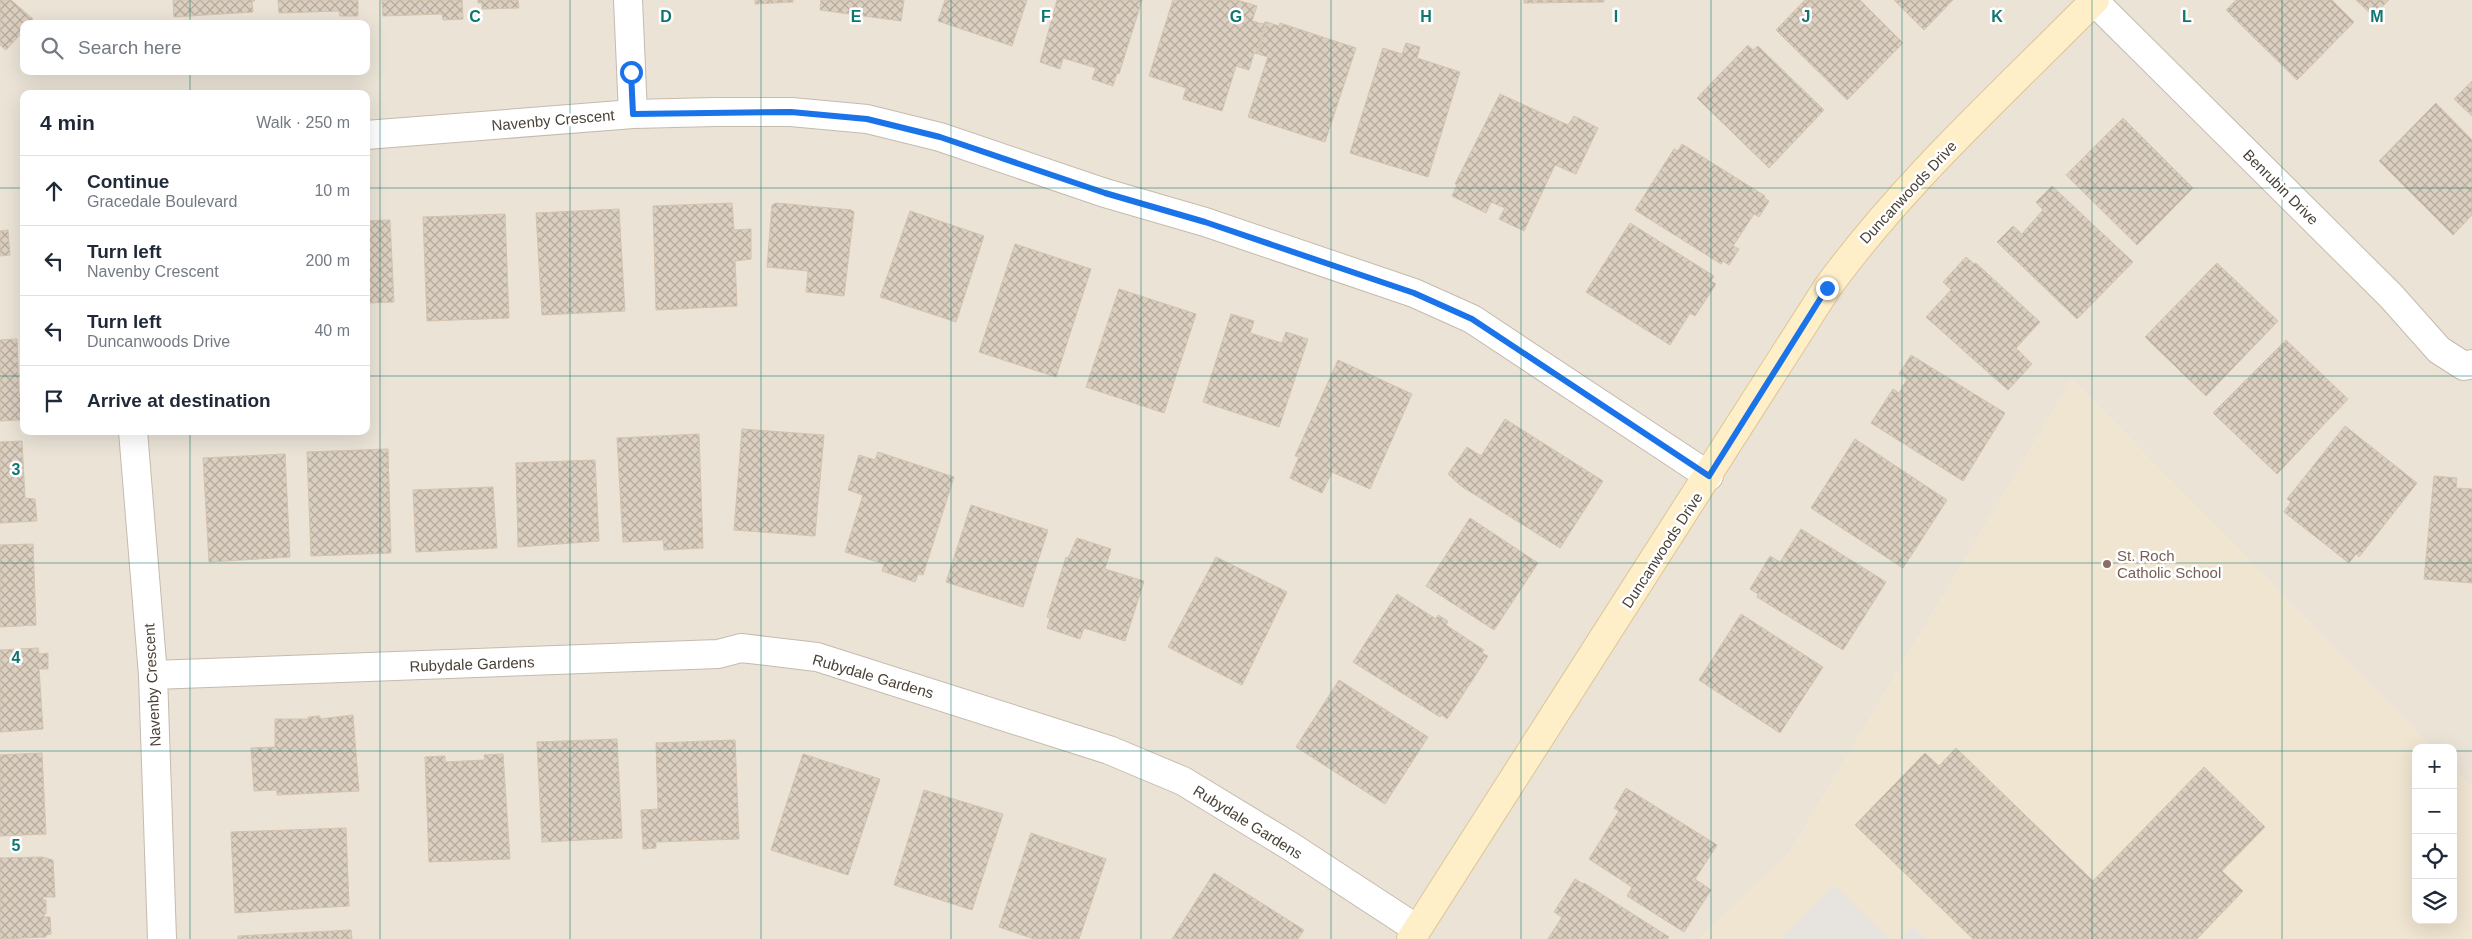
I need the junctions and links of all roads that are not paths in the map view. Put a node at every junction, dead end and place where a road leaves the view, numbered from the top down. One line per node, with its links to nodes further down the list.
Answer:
1 (628, 0): 3 (street)
2 (2095, 0): 5 (street, Benrubin Drive); 7 (street, Duncanwoods Drive)
3 (633, 114): 4 (street, Navenby Crescent); 7 (street, Navenby Crescent)
4 (370, 136)
5 (2472, 364)
6 (133, 435): 8 (street, Navenby Crescent)
7 (1709, 476): 9 (street, Duncanwoods Drive)
8 (153, 676): 9 (street, Rubydale Gardens); 10 (street, Navenby Crescent)
9 (1414, 934)
10 (162, 939)

